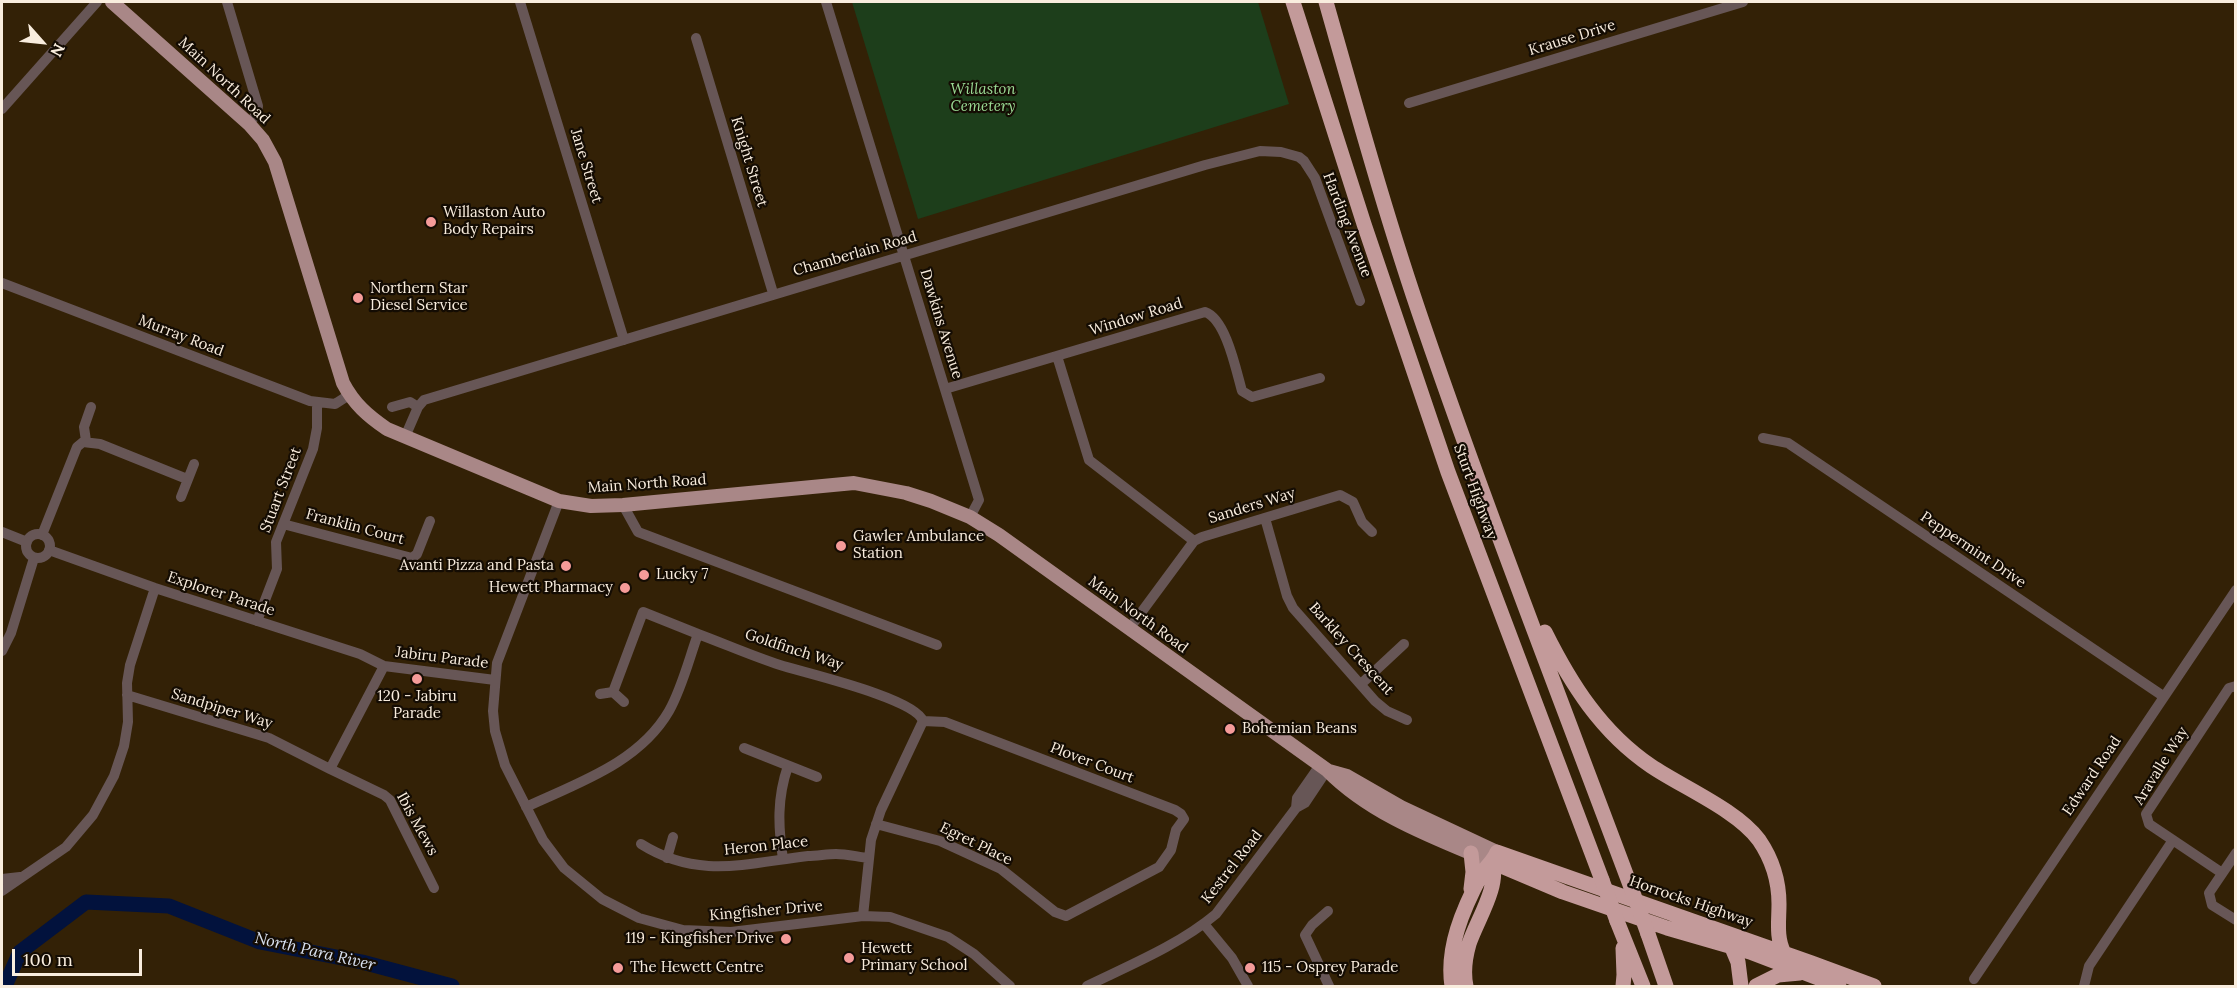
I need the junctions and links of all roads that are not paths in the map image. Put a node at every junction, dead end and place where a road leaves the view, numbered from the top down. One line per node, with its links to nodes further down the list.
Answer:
1 (97, 2): 11 (street)
2 (112, 2): 12 (main road, Main North Road)
3 (226, 2): 12 (street)
4 (520, 2): 18 (street, Jane Street)
5 (826, 2): 14 (street, Dawkins Avenue)
6 (1293, 2): 95 (highway, Sturt Highway, bridge)
7 (1326, 2): 46 (highway, Sturt Highway)
8 (1743, 2): 10 (street, Krause Drive)
9 (696, 38): 16 (street, Knight Street)
10 (1409, 103)
11 (2, 109)
12 (249, 124): 22 (main road, Main North Road)
13 (1304, 161): 14 (street, Chamberlain Road); 17 (street, Harding Avenue)
14 (904, 257): 16 (street, Chamberlain Road); 21 (street, Dawkins Avenue)
15 (2, 283): 23 (street, Murray Road)
16 (773, 293): 18 (street, Chamberlain Road)
17 (1360, 301)
18 (624, 340): 26 (street, Chamberlain Road)
19 (1057, 356): 20 (street, Window Road); 21 (street, Window Road); 42 (street)
20 (1320, 378)
21 (945, 389): 35 (street, Dawkins Avenue)
22 (349, 395): 23 (street, Murray Road); 27 (main road, Main North Road)
23 (317, 402): 38 (street, Stuart Street)
24 (91, 407): 29 (street)
25 (392, 407): 26 (street, Chamberlain Road)
26 (418, 407): 27 (street)
27 (405, 437): 33 (main road, Main North Road)
28 (1763, 438): 62 (street, Peppermint Drive)
29 (86, 441): 31 (street); 41 (street)
30 (194, 464): 31 (street)
31 (187, 479): 32 (street)
32 (181, 497)
33 (559, 501): 34 (main road, Main North Road); 56 (street, Kingfisher Drive)
34 (623, 505): 35 (main road, Main North Road); 53 (street)
35 (970, 517): 50 (main road, Main North Road)
36 (1264, 518): 39 (street, Sanders Way); 42 (street, Sanders Way); 57 (street, Barkley Crescent)
37 (430, 521): 38 (street, Franklin Court)
38 (283, 524): 49 (street, Stuart Street)
39 (1372, 531)
40 (2, 532): 43 (street)
41 (42, 535): 43 (street); 44 (street)
42 (1194, 541): 50 (street, Sanders Way)
43 (27, 542): 45 (street)
44 (49, 550): 45 (street); 47 (street, Explorer Parade)
45 (34, 558): 54 (street)
46 (1510, 563): 93 (highway); 112 (highway, Sturt Highway, bridge)
47 (155, 588): 49 (street, Explorer Parade); 61 (street)
48 (2235, 590): 62 (street, Edward Road)
49 (257, 621): 55 (street, Explorer Parade)
50 (1129, 629): 68 (main road, Main North Road)
51 (698, 634): 59 (street, Goldfinch Way); 65 (street, Goldfinch Way); 71 (street)
52 (1404, 644): 57 (street)
53 (937, 645)
54 (2, 651)
55 (384, 666): 56 (street, Jabiru Parade); 69 (street)
56 (495, 680): 71 (street, Kingfisher Drive)
57 (1361, 684): 64 (street, Barkley Crescent)
58 (2235, 686): 74 (street, Aravalle Way)
59 (613, 692): 60 (street); 63 (street)
60 (600, 694)
61 (127, 695): 69 (street, Sandpiper Way); 84 (street)
62 (2163, 696): 103 (street, Edward Road)
63 (624, 702)
64 (1407, 720)
65 (923, 722): 72 (street); 82 (street, Plover Court)
66 (744, 748): 67 (street)
67 (788, 766): 70 (street); 81 (street)
68 (1323, 768): 76 (main road, Main North Road); 78 (main road, Main North Road); 96 (street, Kestrel Road)
69 (330, 769): 87 (street, Ibis Mews)
70 (817, 777)
71 (526, 807): 92 (street, Kingfisher Drive)
72 (876, 824): 80 (street); 82 (street, Egret Place)
73 (673, 837): 79 (street)
74 (2173, 840): 83 (street, Aravalle Way); 117 (street)
75 (641, 844): 79 (street, Heron Place)
76 (1471, 853): 78 (main road, Main North Road); 90 (highway)
77 (2235, 853): 83 (street)
78 (1494, 857): 86 (highway); 89 (highway, Horrocks Highway); 90 (highway); 97 (highway, Horrocks Highway)
79 (667, 858): 81 (street, Heron Place)
80 (869, 858): 81 (street, Heron Place); 92 (street)
81 (783, 859)
82 (1150, 873)
83 (2222, 873): 94 (street)
84 (20, 877): 85 (street); 88 (street)
85 (2, 879)
86 (1492, 886): 89 (highway); 109 (highway)
87 (434, 888)
88 (2, 891)
89 (1563, 892): 99 (highway, Horrocks Highway)
90 (1467, 904): 108 (highway)
91 (1328, 911): 107 (street)
92 (863, 916): 104 (street, Kingfisher Drive)
93 (1778, 917): 98 (highway); 101 (highway)
94 (2235, 920)
95 (1617, 921): 110 (highway); 111 (highway, Sturt Highway)
96 (1204, 924): 105 (street, Kestrel Road); 106 (street)
97 (1718, 931): 98 (highway, Horrocks Highway); 99 (highway)
98 (1765, 947): 100 (highway); 101 (highway, Horrocks Highway)
99 (1733, 948): 100 (highway, Horrocks Highway); 113 (highway)
100 (1750, 952): 102 (highway, Horrocks Highway)
101 (1784, 953): 116 (highway, Horrocks Highway)
102 (1803, 972): 114 (highway); 115 (highway, Horrocks Highway)
103 (1974, 979)
104 (1007, 985)
105 (1087, 987)
106 (1248, 987)
107 (1329, 987)
108 (1452, 987)
109 (1466, 987)
110 (1623, 987)
111 (1643, 987)
112 (1666, 987)
113 (1741, 987)
114 (1756, 987)
115 (1839, 987)
116 (1874, 987)
117 (2084, 987)

